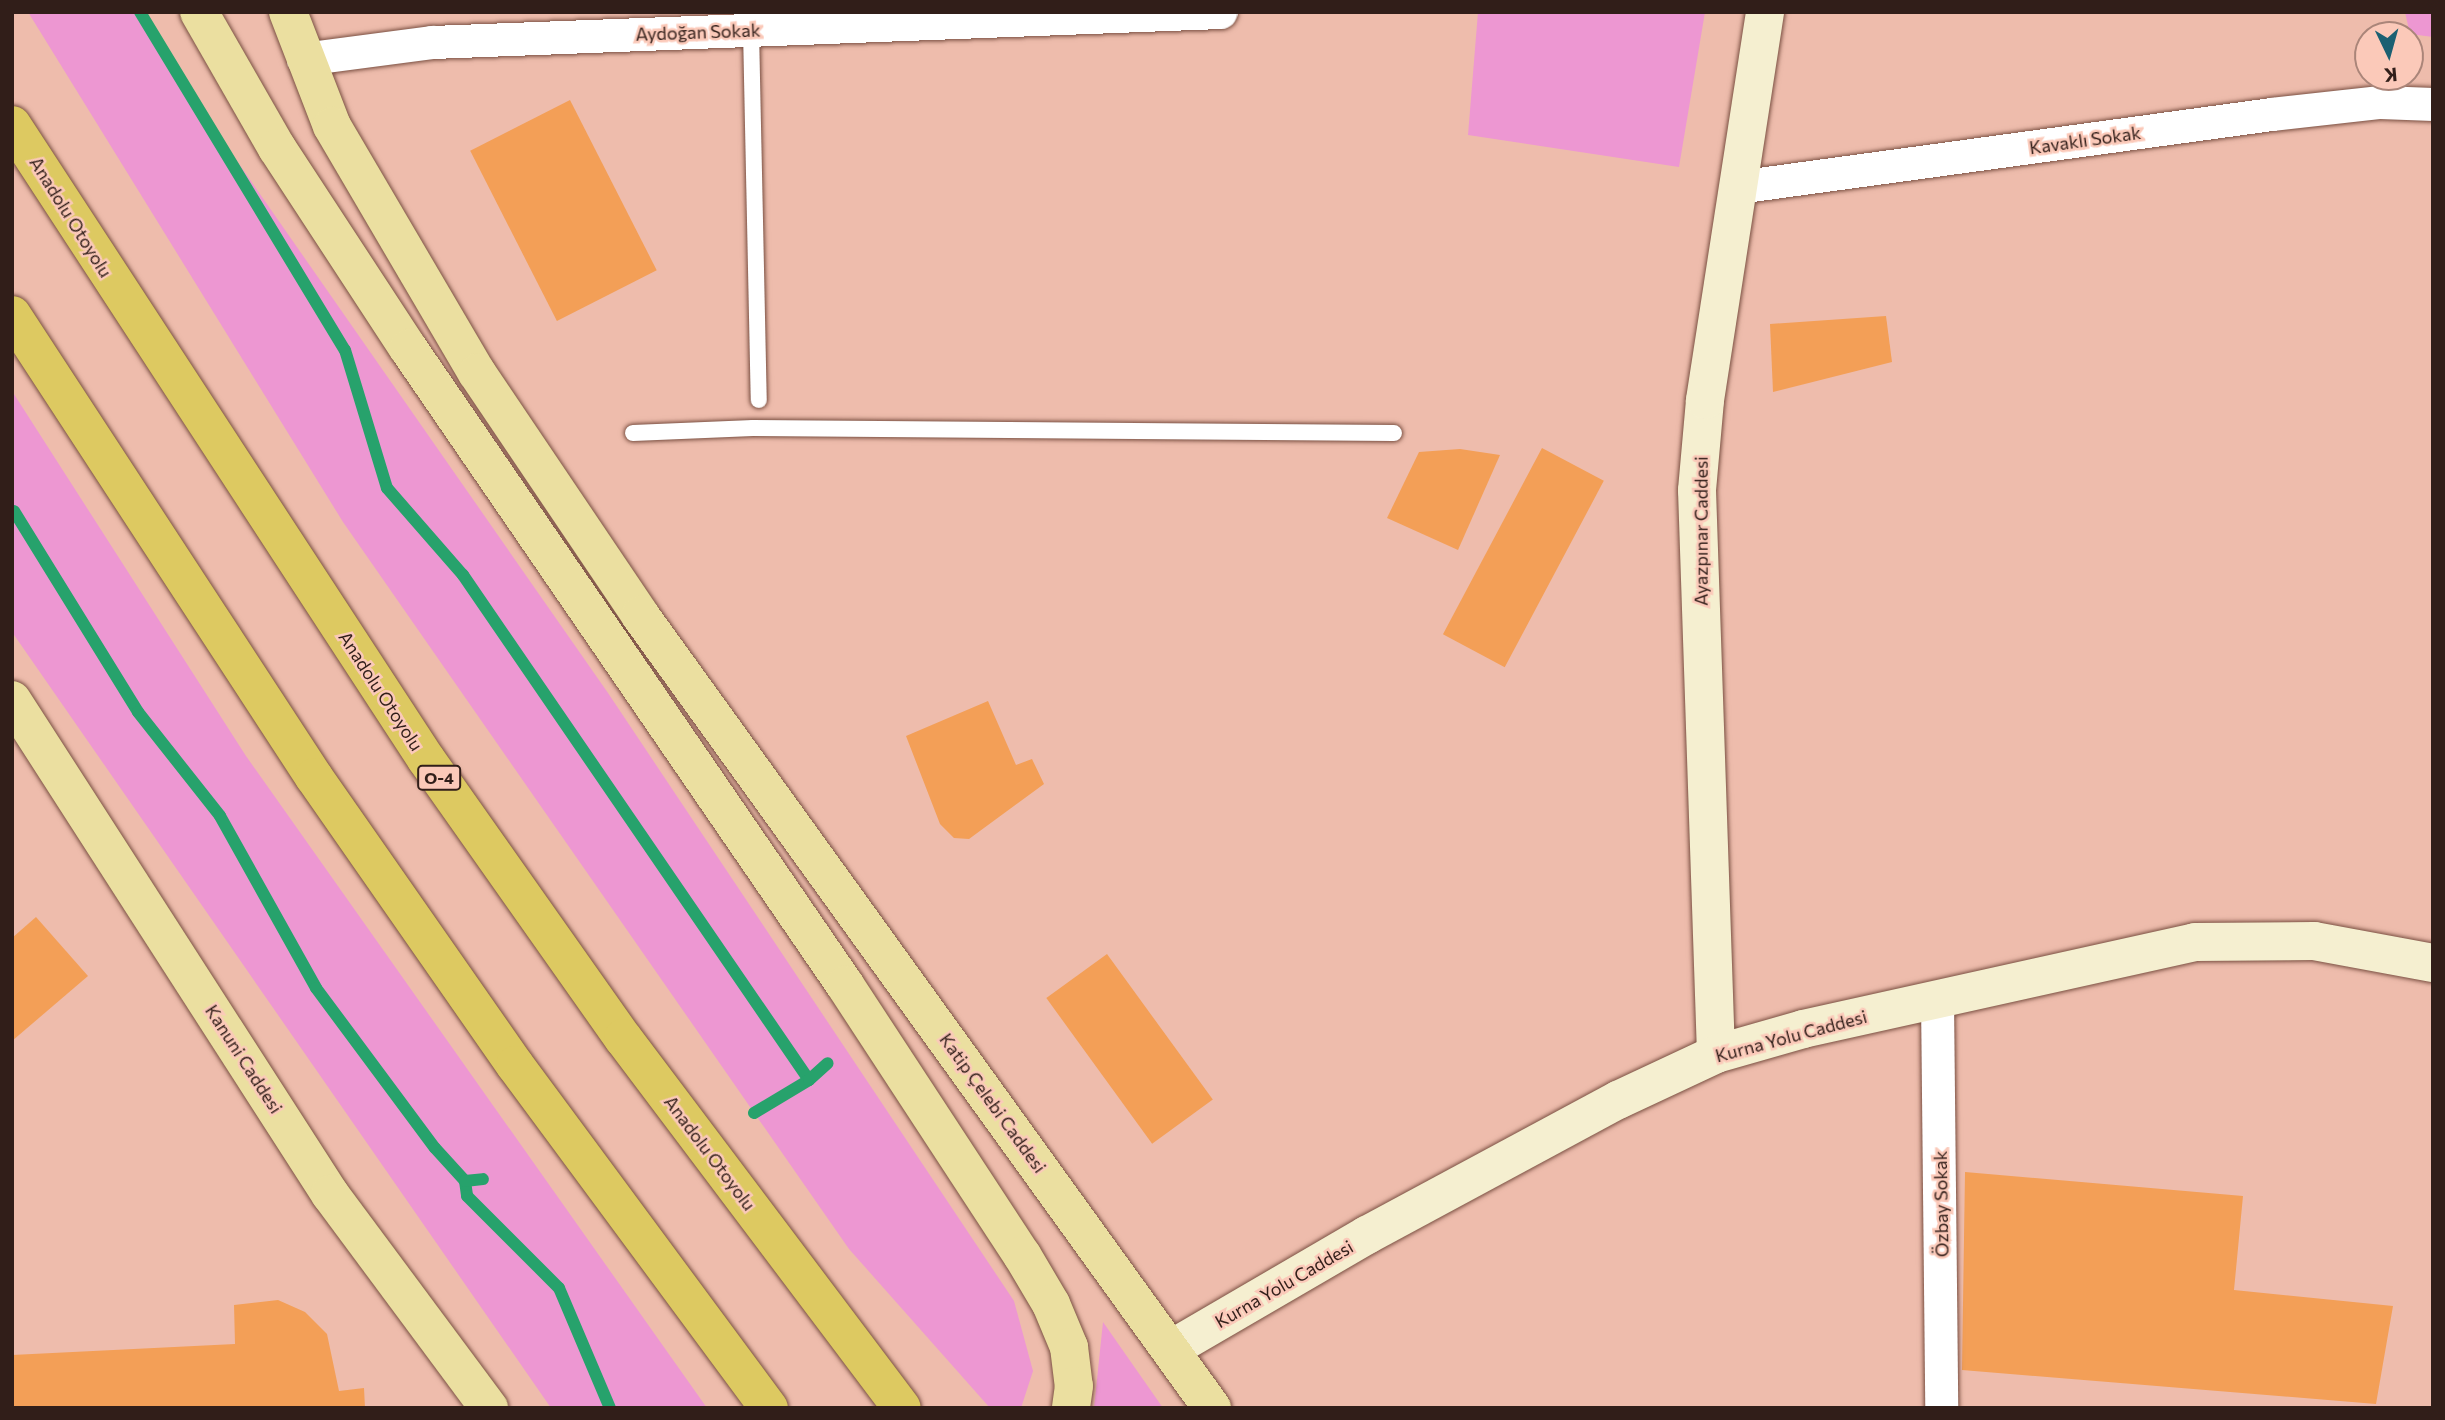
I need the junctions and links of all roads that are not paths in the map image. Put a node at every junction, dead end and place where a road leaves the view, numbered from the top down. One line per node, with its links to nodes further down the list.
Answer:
1 (199, 12): 14 (main road)
2 (288, 12): 6 (main road)
3 (1220, 12): 5 (street, Aydoğan Sokak)
4 (1765, 12): 9 (street, Ayazpınar Caddesi)
5 (751, 30): 6 (street, Aydoğan Sokak); 11 (lane)
6 (303, 59): 16 (main road)
7 (2433, 104): 9 (street, Kavaklı Sokak)
8 (12, 125): 23 (highway, Anadolu Otoyolu / O-4)
9 (1737, 187): 19 (street, Ayazpınar Caddesi)
10 (12, 315): 22 (highway)
11 (760, 400)
12 (633, 433): 13 (lane)
13 (1394, 433)
14 (515, 505): 16 (main road); 24 (main road)
15 (12, 700): 21 (main road, Kanuni Caddesi)
16 (771, 801): 20 (main road, Katip Çelebi Caddesi)
17 (2433, 963): 18 (street, Kurna Yolu Caddesi)
18 (1937, 999): 19 (street, Kurna Yolu Caddesi); 26 (street, Özbay Sokak)
19 (1716, 1054): 20 (street, Kurna Yolu Caddesi)
20 (1171, 1349): 25 (main road, Katip Çelebi Caddesi)
21 (489, 1408)
22 (769, 1408)
23 (902, 1408)
24 (1071, 1408)
25 (1212, 1408)
26 (1941, 1408)

